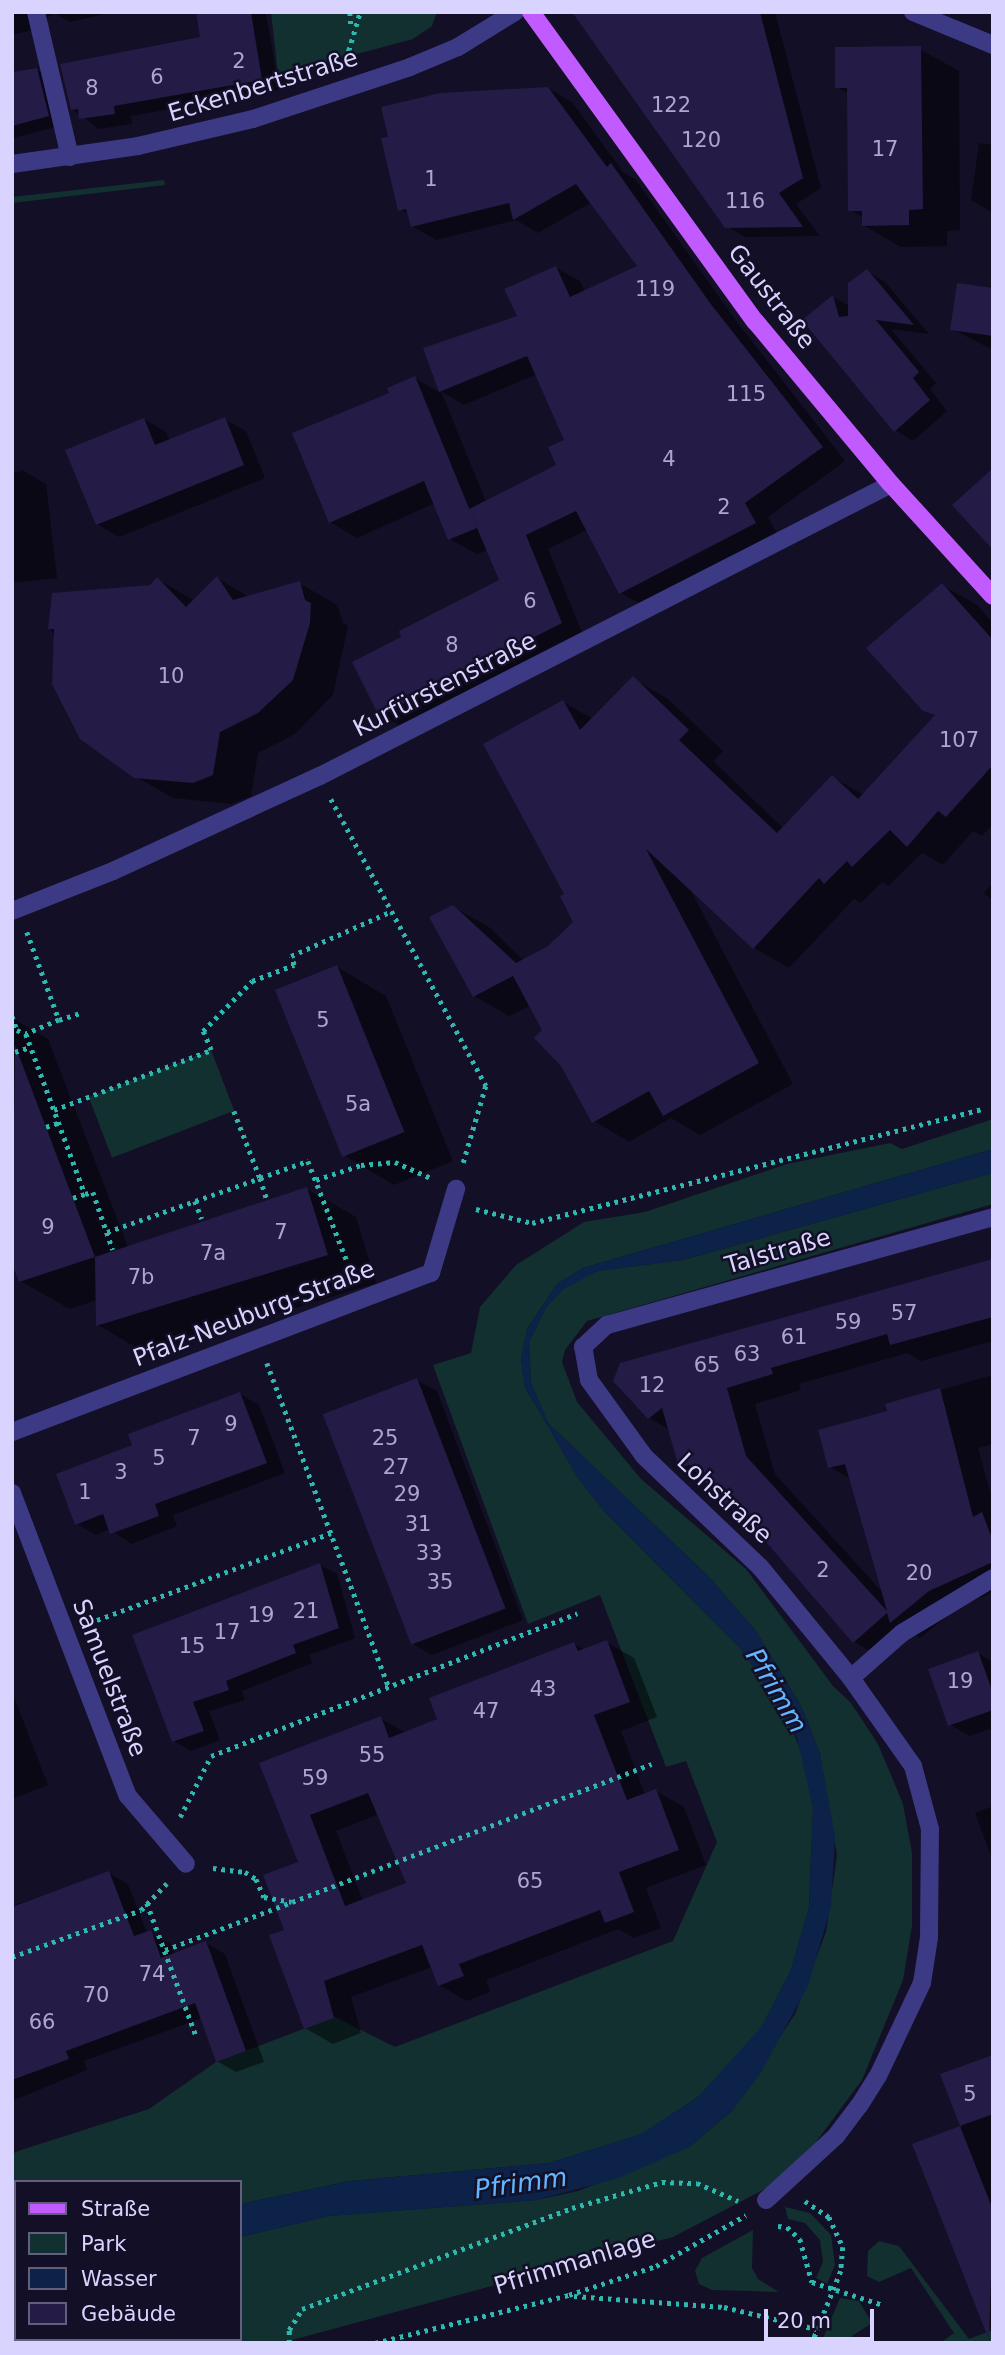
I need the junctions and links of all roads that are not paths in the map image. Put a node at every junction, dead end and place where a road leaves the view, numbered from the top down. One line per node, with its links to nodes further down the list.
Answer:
1 (36, 12): 6 (street)
2 (514, 12): 6 (street, Eckenbertstraße)
3 (531, 12): 8 (main road, Gaustraße)
4 (914, 12): 5 (street)
5 (993, 46)
6 (70, 157): 7 (street, Eckenbertstraße)
7 (12, 164)
8 (891, 484): 9 (main road, Gaustraße); 10 (street, Kurfürstenstraße)
9 (993, 596)
10 (15, 910)
11 (454, 1196): 14 (street, Pfalz-Neuburg-Straße)
12 (993, 1217): 13 (street, Talstraße)
13 (583, 1347): 17 (street, Lohstraße)
14 (12, 1432)
15 (12, 1493): 18 (street, Samuelstraße)
16 (993, 1578): 17 (street)
17 (850, 1678): 19 (street)
18 (186, 1864)
19 (762, 2204)

